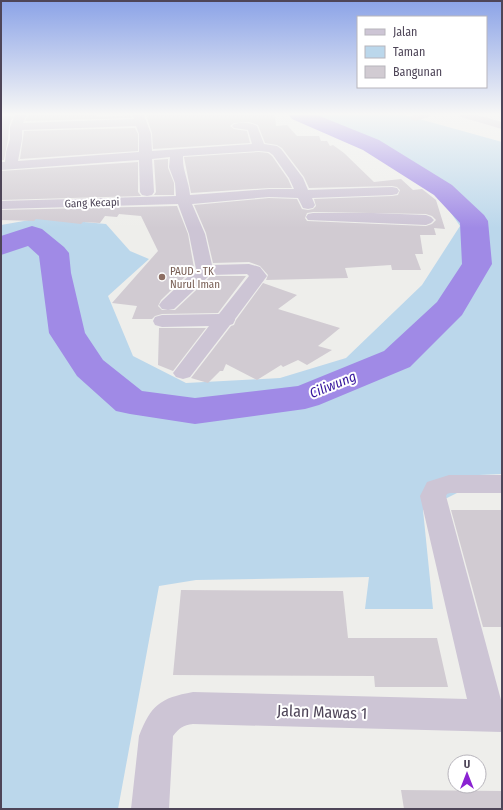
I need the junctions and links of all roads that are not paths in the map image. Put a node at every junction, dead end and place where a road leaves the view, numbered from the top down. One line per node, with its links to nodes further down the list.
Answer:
1 (12, 153): 5 (street)
2 (177, 153): 4 (street); 9 (street)
3 (278, 153): 8 (street)
4 (145, 155): 5 (street); 7 (street)
5 (6, 166)
6 (392, 191): 8 (street, Gang Kecapi)
7 (147, 192)
8 (304, 194): 9 (street, Gang Kecapi); 11 (street)
9 (183, 200): 10 (street, Gang Kecapi); 12 (street)
10 (1, 205)
11 (426, 220)
12 (205, 270): 13 (street); 13 (street)
13 (226, 320): 14 (street)
14 (183, 373)
15 (502, 484): 16 (street)
16 (495, 716): 17 (street, Jalan Mawas 1)
17 (150, 809)

